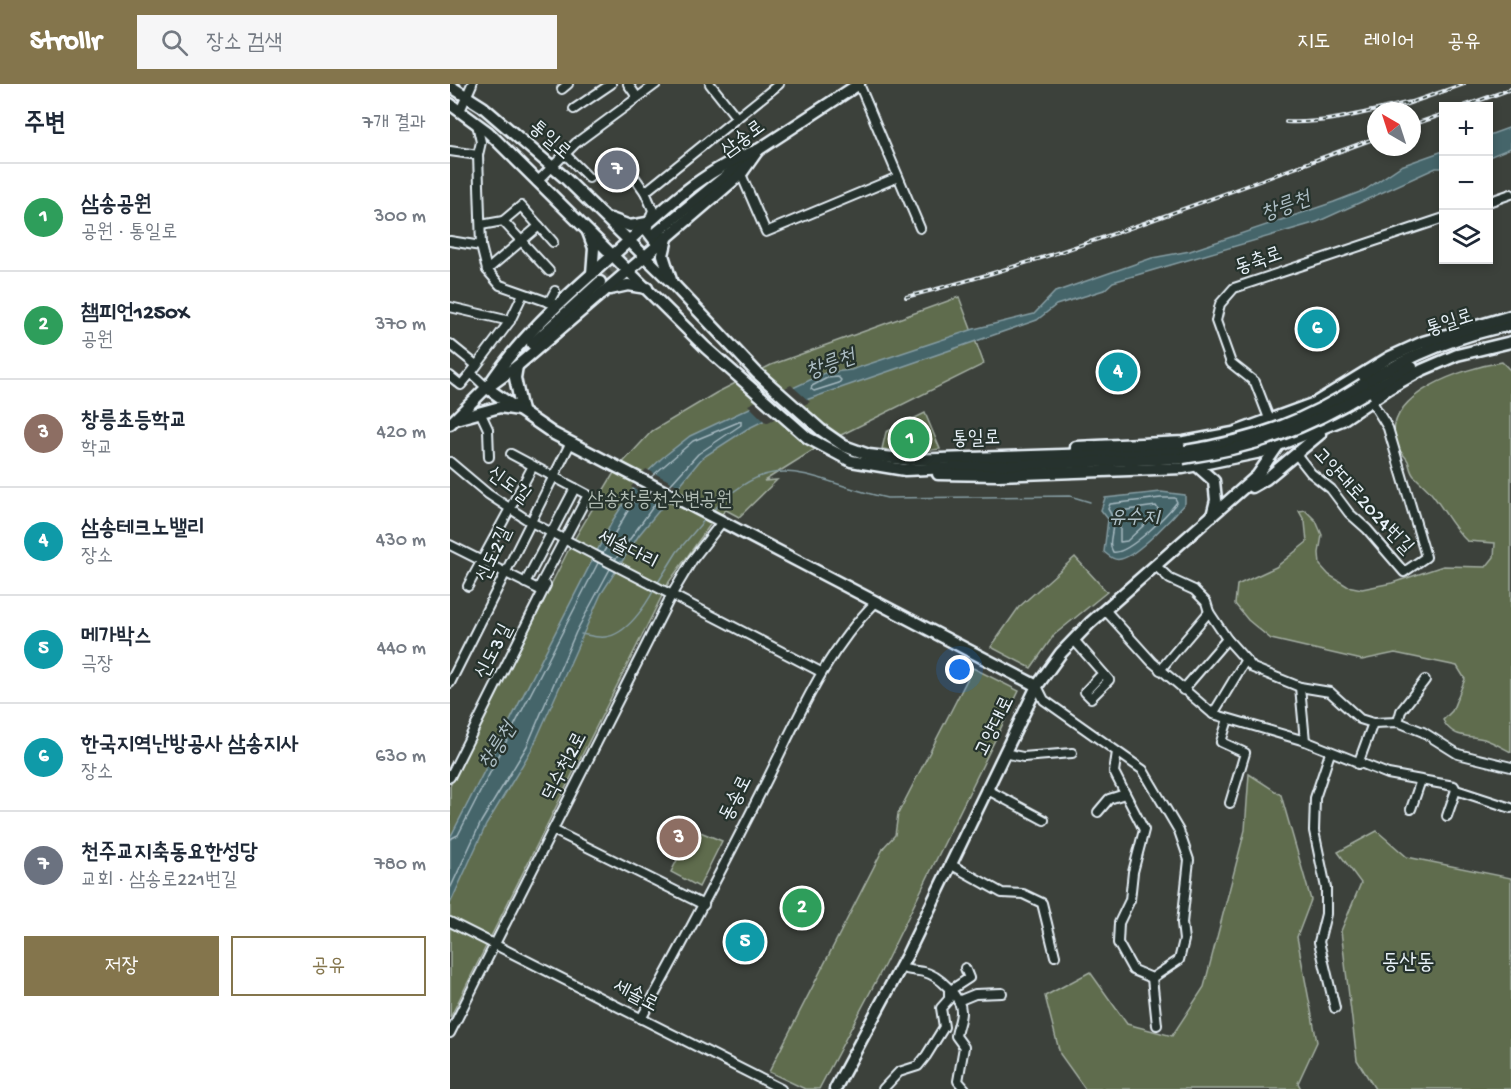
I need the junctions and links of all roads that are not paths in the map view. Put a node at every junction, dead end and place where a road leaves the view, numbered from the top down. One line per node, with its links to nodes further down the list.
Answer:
1 (472, 84): 9 (street)
2 (611, 84): 12 (street)
3 (628, 84): 10 (street)
4 (656, 84): 10 (street)
5 (710, 84): 14 (street)
6 (779, 84): 14 (street)
7 (859, 84): 16 (main road, 삼송로); 23 (street)
8 (450, 86): 9 (main road, 통일로)
9 (467, 95): 13 (street); 21 (main road, 통일로)
10 (637, 97): 18 (street)
11 (450, 104): 13 (main road, 통일로)
12 (574, 109)
13 (460, 111): 15 (main road, 통일로)
14 (737, 118): 26 (street)
15 (476, 123): 19 (street); 25 (main road, 통일로)
16 (758, 150): 22 (main road); 29 (main road); 38 (main road, 삼송로)
17 (450, 151): 19 (street)
18 (565, 154): 21 (street); 24 (street)
19 (478, 155): 34 (street)
20 (604, 166): 26 (street)
21 (552, 167): 25 (street); 30 (main road, 통일로)
22 (741, 174): 23 (street); 39 (main road)
23 (898, 177): 36 (street)
24 (589, 178)
25 (537, 182): 37 (main road, 통일로)
26 (645, 192): 29 (street)
27 (1511, 195): 28 (street)
28 (1493, 200)
29 (657, 211): 33 (main road)
30 (602, 214): 33 (main road); 42 (main road, 통일로)
31 (1439, 219): 74 (street, 동축로)
32 (503, 221): 34 (street); 35 (street); 41 (street)
33 (648, 223): 39 (main road); 42 (main road)
34 (482, 225): 44 (street)
35 (538, 226): 41 (street); 43 (street)
36 (920, 228)
37 (587, 229): 45 (main road, 통일로); 50 (main road)
38 (656, 232)
39 (668, 236): 46 (main road); 51 (main road)
40 (450, 241): 44 (street)
41 (521, 241): 47 (street); 49 (street)
42 (628, 241): 45 (main road); 46 (main road, 통일로)
43 (553, 242)
44 (481, 246): 47 (street)
45 (613, 255): 48 (main road, 통일로); 50 (main road)
46 (644, 256): 48 (main road); 51 (main road, 통일로)
47 (487, 270): 54 (street)
48 (629, 270): 50 (main road); 52 (main road, 통일로)
49 (549, 271)
50 (600, 282): 52 (main road); 55 (main road); 64 (main road); 67 (main road)
51 (674, 285): 83 (main road, 통일로)
52 (647, 288): 83 (main road, 통일로)
53 (555, 291): 55 (street)
54 (523, 294): 55 (street); 58 (street)
55 (553, 304): 67 (main road)
56 (450, 307): 58 (street)
57 (1511, 316): 68 (main road)
58 (510, 321): 63 (street)
59 (1511, 325): 80 (main road, 통일로, bridge)
60 (1511, 336): 80 (main road, 통일로, bridge)
61 (1511, 342): 69 (main road)
62 (450, 344): 63 (street)
63 (476, 365): 65 (street)
64 (518, 366): 67 (main road); 70 (main road)
65 (471, 373): 66 (street); 67 (street)
66 (450, 376)
67 (487, 388): 70 (main road); 73 (main road)
68 (1327, 395): 72 (main road); 74 (main road)
69 (1371, 400): 72 (main road); 79 (street, 고양대로2024번길)
70 (522, 411): 71 (main road); 76 (main road)
71 (481, 414): 73 (main road); 81 (street)
72 (1345, 419): 75 (main road)
73 (451, 420)
74 (1270, 421): 77 (main road); 83 (main road)
75 (1326, 428): 77 (main road); 79 (main road)
76 (571, 442): 86 (street, 신도2길); 91 (main road)
77 (1277, 447): 85 (main road); 88 (main road, 고양대로)
78 (511, 454): 84 (street)
79 (1296, 454): 88 (main road)
80 (1184, 455): 83 (main road, 통일로)
81 (489, 458)
82 (450, 462): 89 (street, 신도길)
83 (907, 465): 85 (main road)
84 (533, 466): 86 (street); 89 (street)
85 (1197, 466): 90 (main road)
86 (555, 477): 87 (street); 92 (street, 신도2길)
87 (575, 488): 93 (street); 94 (street, 신도3길)
88 (1239, 494): 90 (main road, 고양대로)
89 (510, 508): 92 (street, 신도길); 96 (street)
90 (1212, 516): 97 (main road, 고양대로)
91 (718, 519): 101 (street, 덕수천2로); 102 (main road)
92 (529, 522): 93 (street, 신도길); 98 (street, 신도2길)
93 (550, 532): 94 (street, 신도길); 99 (street)
94 (569, 542): 99 (street, 신도3길); 101 (street, 세솔다리); 127 (street, 신도3길)
95 (450, 545): 96 (street)
96 (483, 561): 98 (street); 100 (street)
97 (1156, 566): 103 (main road, 고양대로); 104 (street)
98 (506, 572): 99 (street); 112 (street, 신도2길)
99 (525, 583)
100 (468, 586)
101 (672, 594): 109 (street, 세솔다리); 138 (street, 덕수천2로)
102 (876, 602): 109 (street, 동송로); 113 (main road)
103 (1106, 611): 106 (main road, 고양대로); 108 (street)
104 (1209, 612): 105 (street); 108 (street)
105 (1227, 639): 107 (street); 115 (street)
106 (1074, 640): 110 (street); 113 (main road, 고양대로)
107 (1245, 661): 114 (street); 116 (street)
108 (1160, 670): 115 (street)
109 (821, 672): 140 (street, 동송로)
110 (1103, 673)
111 (1425, 680): 118 (street)
112 (450, 683)
113 (1037, 686): 121 (street); 122 (main road, 고양대로)
114 (1300, 687): 119 (street); 120 (street)
115 (1183, 690): 116 (street)
116 (1213, 714): 117 (street)
117 (1228, 719): 120 (street); 132 (street)
118 (1398, 722): 119 (street); 126 (street)
119 (1373, 723): 125 (street)
120 (1305, 741): 124 (street)
121 (1117, 752): 131 (street); 146 (street)
122 (1004, 753): 123 (street); 129 (main road, 고양대로)
123 (1072, 753)
124 (1330, 753): 125 (street); 150 (street)
125 (1358, 764): 128 (street)
126 (1511, 767)
127 (450, 777)
128 (1421, 780): 130 (street); 134 (street)
129 (986, 789): 137 (street); 139 (main road, 고양대로)
130 (1456, 790): 133 (street); 136 (street)
131 (1125, 794): 135 (street); 146 (street)
132 (1230, 803)
133 (1511, 808)
134 (1411, 809)
135 (1098, 812)
136 (1447, 816)
137 (1044, 820)
138 (553, 830): 140 (street); 142 (street, 덕수천2로)
139 (950, 864): 143 (street); 144 (main road, 고양대로)
140 (704, 905): 151 (street, 동송로)
141 (450, 922): 142 (street, 세솔로)
142 (494, 944): 151 (street, 세솔로); 153 (street, 덕수천2로)
143 (1055, 956)
144 (900, 967): 147 (street); 155 (main road, 고양대로)
145 (965, 968): 147 (street)
146 (1152, 978): 152 (street)
147 (949, 991): 149 (street); 156 (street)
148 (1002, 993): 149 (street)
149 (958, 1001): 157 (street)
150 (1335, 1008)
151 (641, 1019): 154 (street, 세솔로)
152 (1156, 1026)
153 (450, 1033)
154 (781, 1089)
155 (836, 1089)
156 (883, 1089)
157 (965, 1089)

